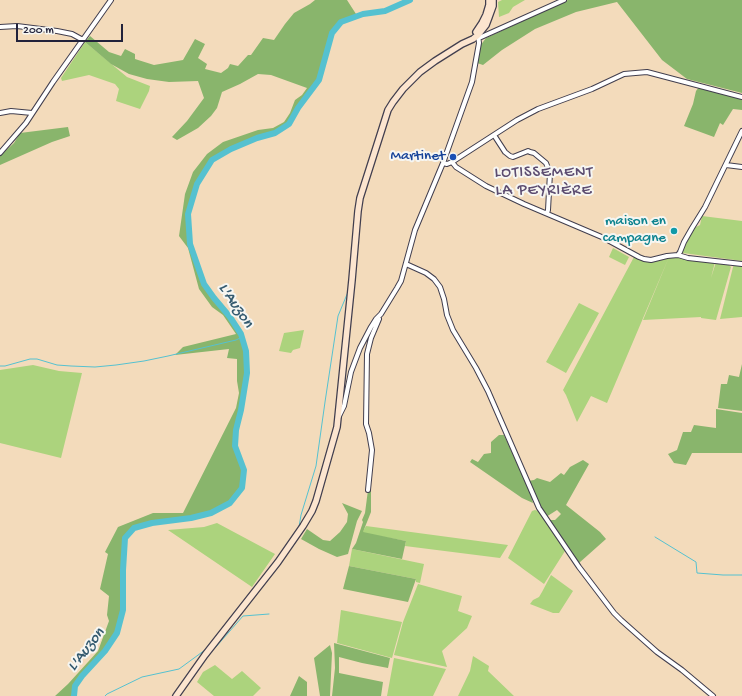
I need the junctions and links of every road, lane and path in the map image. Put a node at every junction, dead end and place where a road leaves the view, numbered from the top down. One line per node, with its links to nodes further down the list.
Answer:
1 (111, 0): 7 (street)
2 (493, 0): 6 (main road)
3 (564, 0): 6 (street)
4 (489, 3): 6 (main road)
5 (0, 27): 7 (street)
6 (477, 36): 15 (street); 23 (main road)
7 (83, 40): 10 (street)
8 (742, 97): 12 (street)
9 (0, 113): 10 (street)
10 (32, 114): 13 (street)
11 (742, 131): 16 (street)
12 (494, 135): 14 (street); 18 (street)
13 (0, 153)
14 (452, 162): 15 (street); 18 (street)
15 (443, 163): 20 (street)
16 (726, 165): 17 (street); 19 (street)
17 (742, 167)
18 (547, 213): 19 (street)
19 (678, 255): 21 (street)
20 (406, 264): 22 (street); 26 (street)
21 (742, 264)
22 (381, 314): 23 (street); 24 (street)
23 (338, 419): 25 (main road)
24 (368, 490)
25 (176, 696)
26 (713, 696)

